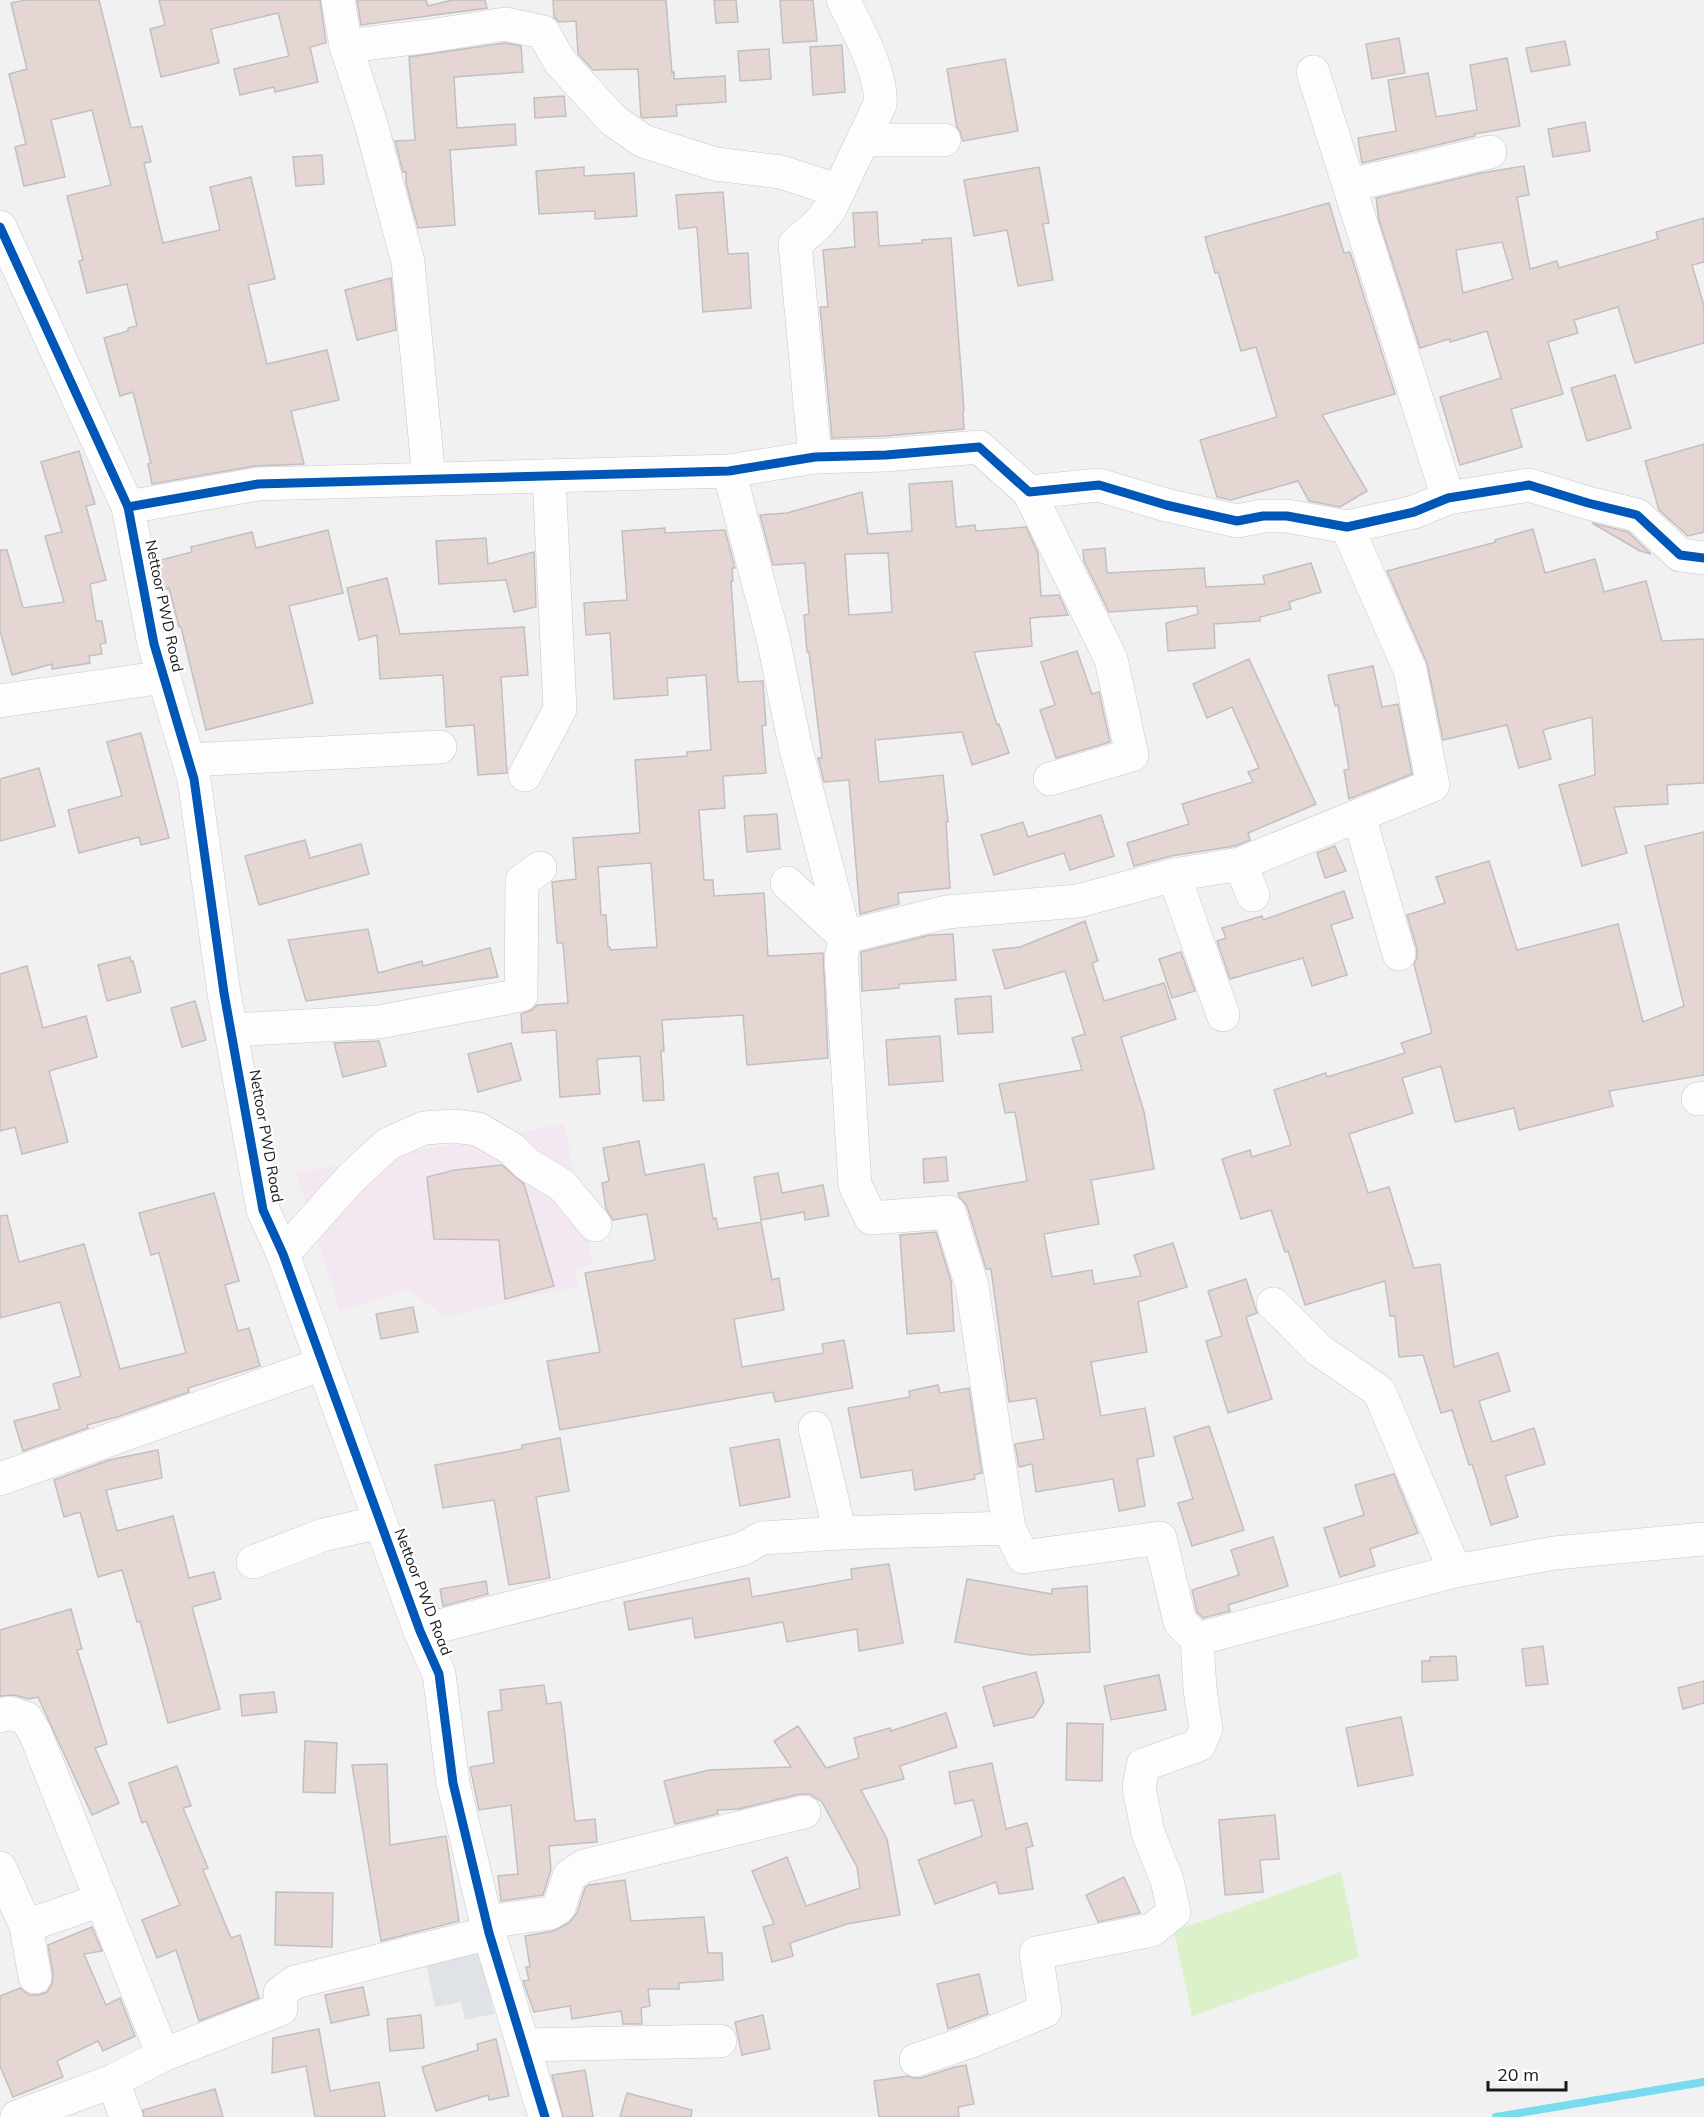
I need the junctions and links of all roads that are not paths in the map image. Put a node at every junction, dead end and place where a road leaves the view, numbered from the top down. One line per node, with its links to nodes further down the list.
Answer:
1 (338, 0): 3 (street)
2 (843, 0): 5 (street)
3 (346, 46): 9 (street); 14 (street)
4 (1313, 72): 8 (street)
5 (863, 140): 6 (street); 9 (street)
6 (944, 140)
7 (1490, 152): 8 (street)
8 (1350, 185): 16 (street)
9 (839, 191): 11 (street)
10 (0, 227): 17 (street, Nettoor PWD Road)
11 (815, 458): 12 (street); 15 (street)
12 (729, 471): 13 (street); 32 (street)
13 (549, 476): 14 (street); 24 (street)
14 (429, 479): 17 (street)
15 (1029, 492): 18 (street); 25 (street)
16 (1448, 498): 18 (street); 19 (street)
17 (128, 507): 20 (street, Nettoor PWD Road)
18 (1347, 527): 26 (street)
19 (1704, 558)
20 (164, 677): 21 (street); 23 (street, Nettoor PWD Road)
21 (0, 701)
22 (440, 747): 23 (street)
23 (189, 760): 35 (street, Nettoor PWD Road)
24 (525, 775)
25 (1050, 779)
26 (1359, 816): 27 (street); 33 (street)
27 (1240, 864): 29 (street); 31 (street)
28 (540, 868): 35 (street)
29 (1174, 875): 32 (street); 34 (street)
30 (787, 883): 32 (street)
31 (1253, 895)
32 (845, 937): 43 (street)
33 (1399, 954)
34 (1223, 1015)
35 (232, 1029): 37 (street, Nettoor PWD Road)
36 (595, 1225): 37 (street)
37 (283, 1254): 39 (street, Nettoor PWD Road)
38 (1273, 1304): 47 (street)
39 (322, 1364): 41 (street); 42 (street, Nettoor PWD Road)
40 (815, 1428): 44 (street)
41 (0, 1479)
42 (380, 1521): 46 (street); 48 (street, Nettoor PWD Road)
43 (1009, 1528): 44 (street); 49 (street)
44 (840, 1533): 48 (street)
45 (1704, 1539): 47 (street)
46 (253, 1562)
47 (1455, 1571): 49 (street)
48 (420, 1631): 55 (street, Nettoor PWD Road)
49 (1197, 1639): 62 (street)
50 (0, 1716): 53 (street)
51 (804, 1812): 55 (street)
52 (0, 1868): 54 (street)
53 (101, 1900): 54 (street); 61 (street)
54 (26, 1926): 56 (street)
55 (487, 1927): 57 (street); 60 (street, Nettoor PWD Road)
56 (35, 1977)
57 (288, 1986): 58 (street); 61 (street)
58 (297, 2027)
59 (720, 2041): 60 (street)
60 (523, 2045): 66 (street, Nettoor PWD Road)
61 (163, 2055): 63 (street)
62 (916, 2060)
63 (113, 2081): 64 (street); 65 (street)
64 (17, 2117)
65 (126, 2117)
66 (545, 2117)

